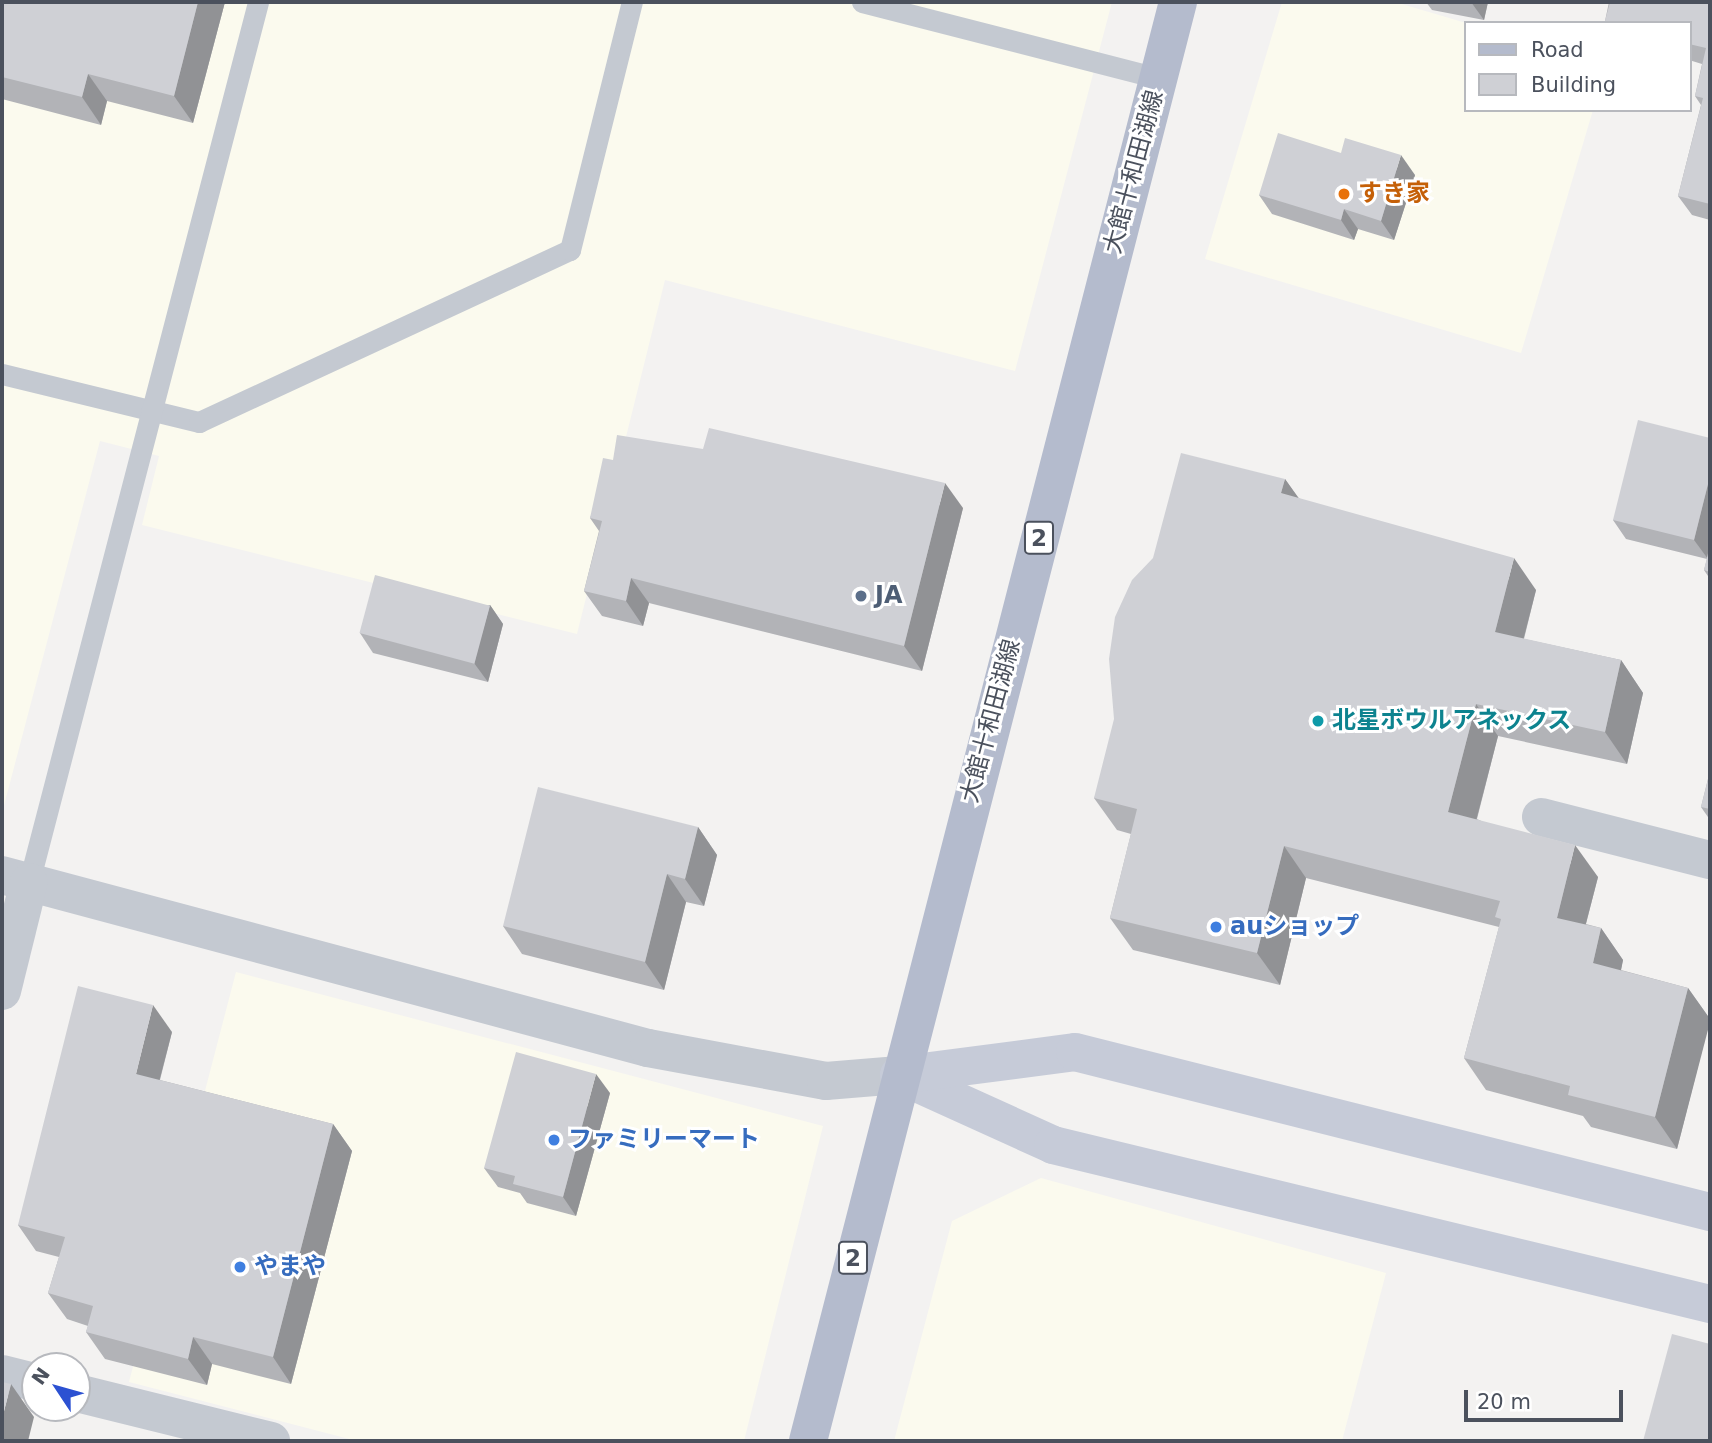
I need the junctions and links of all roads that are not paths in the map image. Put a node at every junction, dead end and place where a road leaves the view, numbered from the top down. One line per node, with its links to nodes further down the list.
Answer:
1 (258, 2): 7 (lane)
2 (632, 2): 7 (lane)
3 (862, 2): 5 (lane)
4 (1178, 2): 5 (main road, 大館十和田湖線 / 2)
5 (1158, 78): 12 (main road, 大館十和田湖線 / 2)
6 (2, 374): 7 (lane)
7 (152, 412): 10 (lane)
8 (1541, 817): 9 (street)
9 (1710, 860)
10 (15, 879): 11 (street); 12 (street)
11 (2, 991)
12 (899, 1075): 13 (street); 14 (street); 19 (main road, 大館十和田湖線 / 2)
13 (1710, 1212)
14 (1710, 1304)
15 (2, 1374): 16 (street)
16 (21, 1379)
17 (91, 1396): 18 (street)
18 (271, 1441)
19 (808, 1441)

